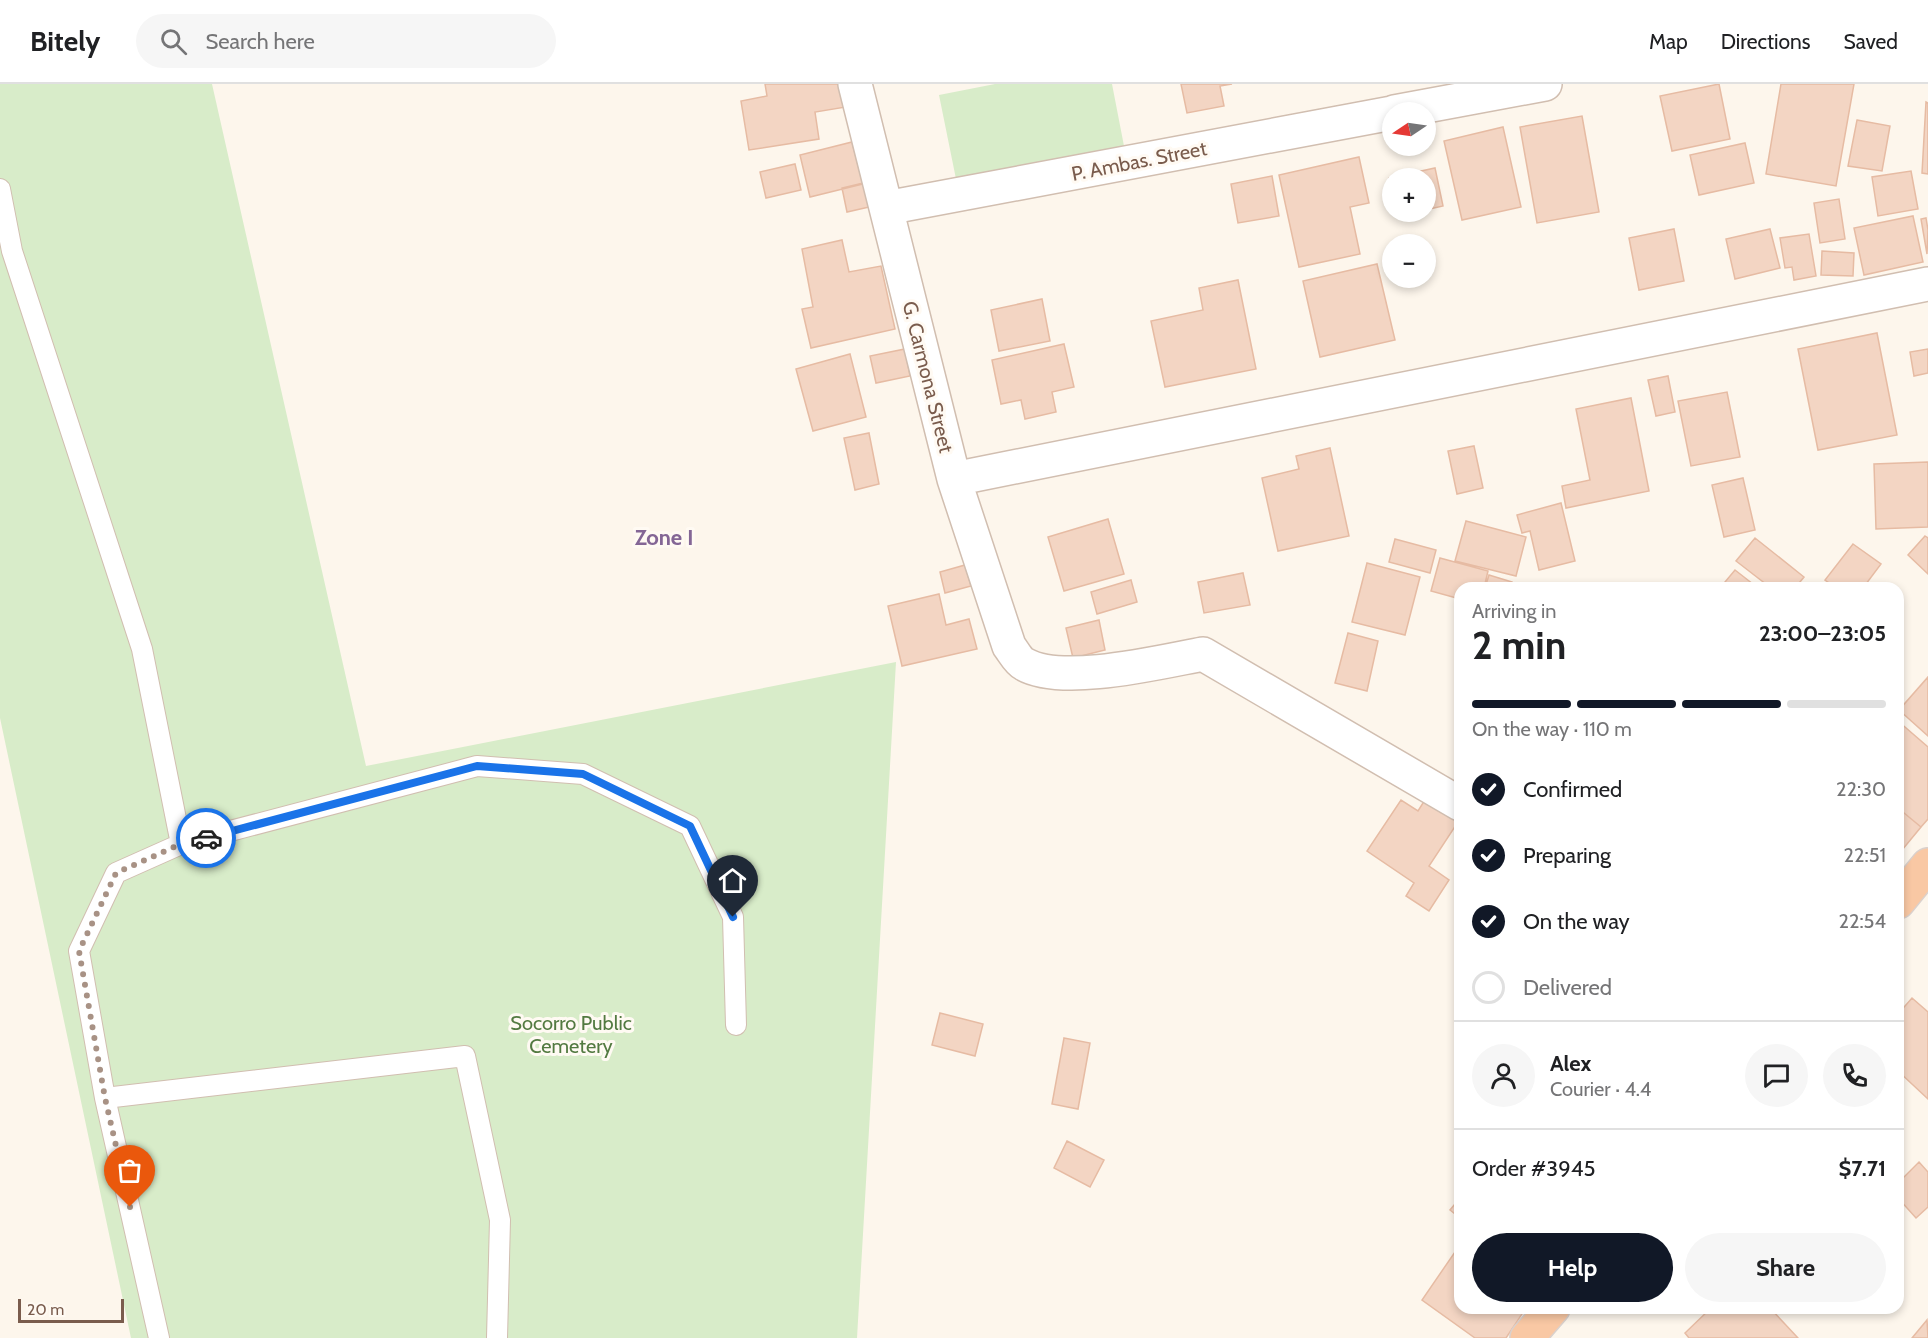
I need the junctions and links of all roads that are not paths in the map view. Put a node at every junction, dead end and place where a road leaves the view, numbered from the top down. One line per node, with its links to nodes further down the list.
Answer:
1 (855, 84): 6 (street, G. Carmona Street)
2 (1545, 84): 3 (street, P. Ambas. Street)
3 (1436, 105)
4 (1382, 115): 6 (street, P. Ambas. Street)
5 (0, 189): 10 (lane)
6 (886, 208): 8 (street, G. Carmona Street)
7 (1928, 284): 8 (street)
8 (954, 479): 9 (street, G. Carmona Street)
9 (1454, 800)
10 (181, 844): 13 (lane); 14 (lane)
11 (1928, 864): 12 (highway)
12 (1904, 894)
13 (736, 1025)
14 (105, 1098): 16 (lane); 17 (lane)
15 (1548, 1314): 18 (highway)
16 (159, 1338)
17 (496, 1338)
18 (1527, 1338)

